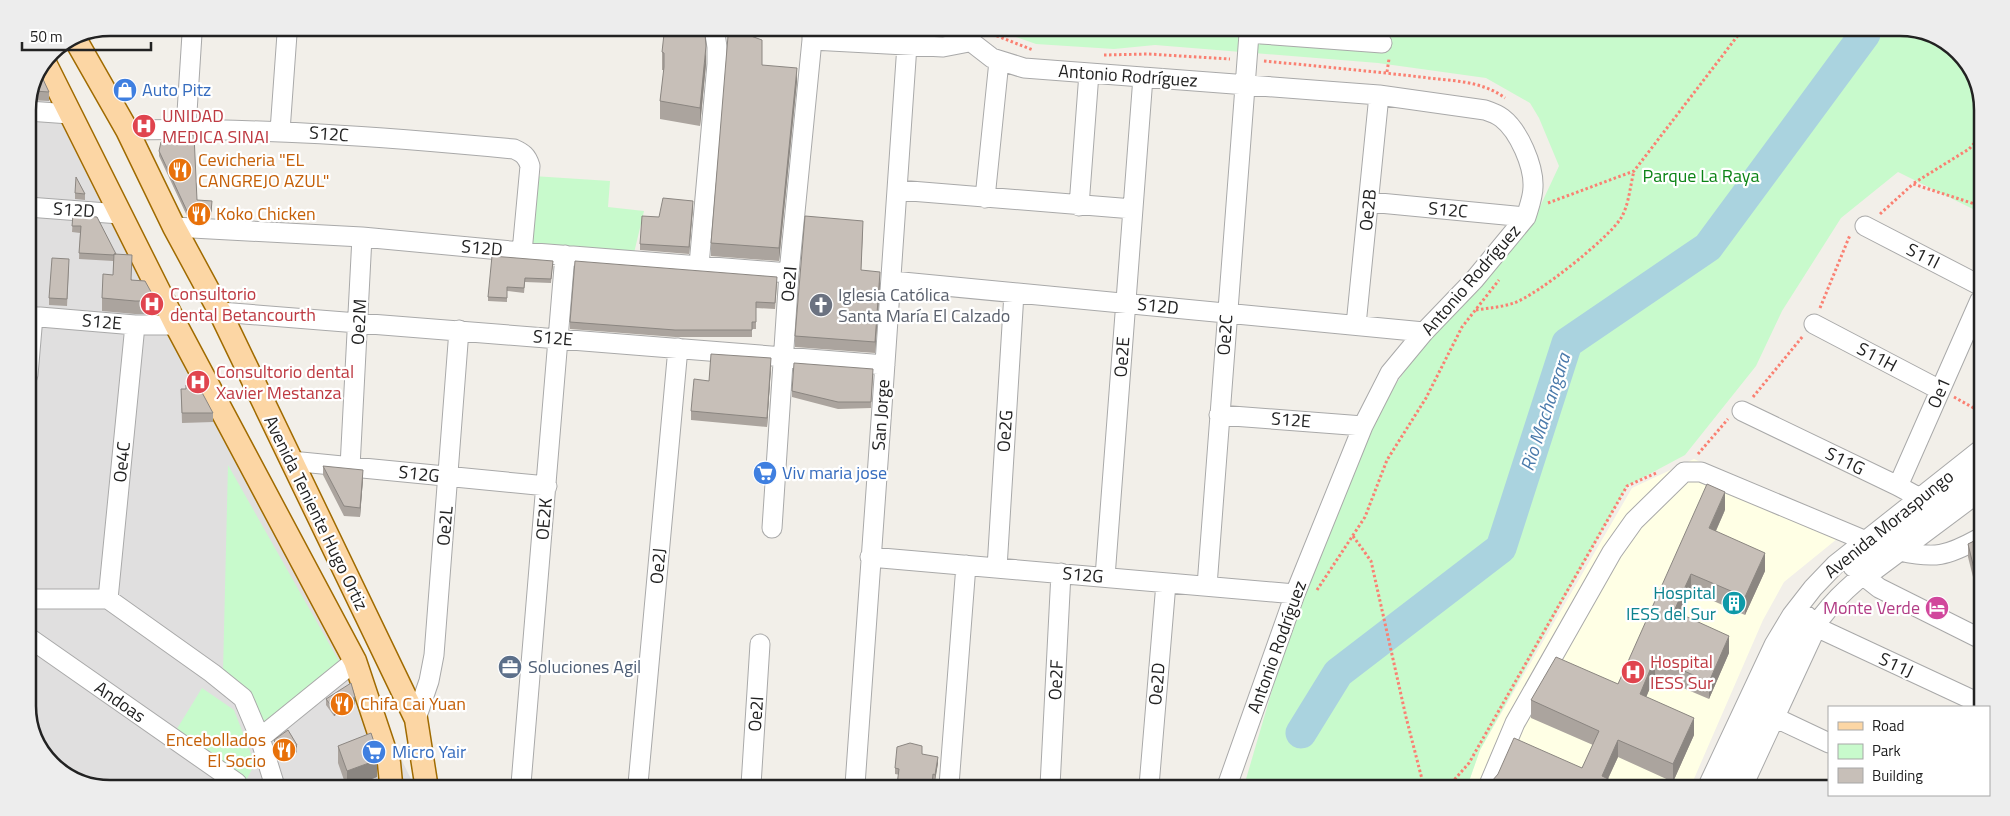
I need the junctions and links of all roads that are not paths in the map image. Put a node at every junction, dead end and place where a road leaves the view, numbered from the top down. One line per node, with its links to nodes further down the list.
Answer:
1 (192, 36): 19 (street)
2 (287, 36): 21 (street)
3 (715, 36): 35 (street)
4 (1250, 36): 15 (street, Oe2C)
5 (1288, 36): 9 (street)
6 (812, 37): 10 (street); 36 (street, Oe2I)
7 (965, 38): 10 (street); 11 (street, Antonio Rodríguez)
8 (81, 42): 20 (main road, Avenida Teniente Hugo Ortiz)
9 (1382, 43)
10 (907, 45): 22 (street, San Jorge)
11 (999, 61): 13 (street, Antonio Rodríguez); 23 (street)
12 (48, 70): 18 (main road, Avenida Teniente Hugo Ortiz)
13 (1089, 73): 14 (street, Antonio Rodríguez); 25 (street)
14 (1143, 77): 15 (street, Antonio Rodríguez); 27 (street, Oe2E)
15 (1247, 84): 16 (street, Antonio Rodríguez); 42 (street, Oe2C)
16 (1379, 95): 24 (street, Oe2B); 29 (street, Antonio Rodríguez)
17 (36, 111): 18 (street)
18 (70, 114): 28 (main road, Avenida Teniente Hugo Ortiz)
19 (186, 128): 20 (street, S12C); 21 (street, S12C)
20 (127, 130): 31 (main road, Avenida Teniente Hugo Ortiz)
21 (280, 131): 33 (street, S12C)
22 (898, 190): 23 (street); 37 (street, San Jorge)
23 (985, 198): 25 (street)
24 (1369, 202): 29 (street, S12C); 49 (street, Oe2B)
25 (1079, 206): 27 (street)
26 (36, 207): 28 (street, S12D)
27 (1133, 209): 40 (street, Oe2E)
28 (120, 214): 48 (main road, Avenida Teniente Hugo Ortiz)
29 (1526, 217): 51 (street, Antonio Rodríguez)
30 (1865, 226): 38 (street, S11I)
31 (174, 227): 32 (street, S12D); 41 (main road, Avenida Teniente Hugo Ortiz)
32 (362, 237): 33 (street, S12D); 45 (street, Oe2M)
33 (522, 252): 34 (street, S12D)
34 (565, 255): 35 (street, S12D); 52 (street, OE2K)
35 (699, 265): 36 (street, S12D)
36 (789, 273): 54 (street, Oe2I)
37 (892, 281): 39 (street, S12D); 55 (street, San Jorge)
38 (1974, 282)
39 (1014, 294): 40 (street, S12D); 76 (street, Oe2G)
40 (1126, 303): 42 (street, S12D); 78 (street, Oe2E)
41 (220, 312): 45 (street, S12E); 61 (main road, Avenida Teniente Hugo Ortiz)
42 (1227, 313): 49 (street, S12D); 58 (street, Oe2C)
43 (1974, 314): 56 (street, Oe1)
44 (36, 317): 47 (street, S12E)
45 (359, 323): 50 (street, S12E); 62 (street, Oe2M)
46 (1814, 324): 56 (street, S11H)
47 (135, 325): 48 (street, S12E); 84 (street, Oe4C)
48 (176, 325): 89 (main road, Avenida Teniente Hugo Ortiz)
49 (1356, 325): 51 (street, S12D)
50 (459, 330): 52 (street, S12E); 64 (street, Oe2L)
51 (1424, 332): 59 (street, Antonio Rodríguez)
52 (558, 338): 53 (street, S12E); 65 (street, OE2K)
53 (678, 348): 54 (street, S12E); 100 (street, Oe2J)
54 (782, 357): 55 (street, S12E); 70 (street, Oe2I)
55 (885, 365): 74 (street, San Jorge)
56 (1940, 390): 66 (street, Oe1)
57 (1742, 411): 66 (street, S11G)
58 (1219, 415): 59 (street, S12E); 81 (street, Oe2C)
59 (1363, 426): 82 (street, Antonio Rodríguez)
60 (1974, 458): 69 (street, Avenida Moraspungo)
61 (291, 461): 62 (street, S12G); 92 (main road, Avenida Teniente Hugo Ortiz)
62 (350, 467): 64 (street, S12G)
63 (1974, 475): 69 (street)
64 (449, 477): 65 (street, S12G); 92 (street, Oe2L)
65 (547, 486): 99 (street, OE2K)
66 (1898, 486): 69 (street, S11G)
67 (1974, 489): 69 (street)
68 (1974, 494): 69 (street, Avenida Moraspungo)
69 (1934, 511): 72 (street, Avenida Moraspungo); 73 (street, Avenida Moraspungo); 109 (street); 110 (street)
70 (772, 528)
71 (1974, 541): 73 (street)
72 (1866, 542): 107 (street); 108 (street, Avenida Moraspungo)
73 (1900, 551): 79 (street, Avenida Moraspungo)
74 (870, 557): 75 (street, S12G); 102 (street, San Jorge)
75 (966, 565): 76 (street, S12G); 103 (street)
76 (997, 568): 77 (street, S12G)
77 (1061, 574): 78 (street, S12G); 104 (street, Oe2F)
78 (1105, 578): 80 (street, S12G)
79 (1864, 578): 85 (street, Avenida Moraspungo); 86 (street)
80 (1166, 583): 81 (street, S12G); 105 (street, Oe2D)
81 (1207, 586): 82 (street, S12G)
82 (1295, 594): 106 (street, Antonio Rodríguez)
83 (36, 599): 84 (street)
84 (108, 599): 93 (street)
85 (1816, 627): 90 (street, S11J); 91 (street, Avenida Moraspungo)
86 (1974, 636)
87 (36, 644): 95 (street, Andoas)
88 (760, 644): 101 (street, Oe2I)
89 (355, 661): 93 (street); 97 (main road, Avenida Teniente Hugo Ortiz)
90 (1974, 701)
91 (1774, 717): 94 (street); 111 (street, Avenida Moraspungo)
92 (416, 719): 98 (main road, Avenida Teniente Hugo Ortiz)
93 (260, 738): 96 (street)
94 (1828, 743)
95 (233, 780)
96 (273, 780)
97 (392, 780)
98 (425, 780)
99 (521, 780)
100 (638, 780)
101 (751, 780)
102 (855, 780)
103 (948, 780)
104 (1050, 780)
105 (1150, 780)
106 (1230, 780)
107 (1491, 780)
108 (1711, 780)
109 (1727, 780)
110 (1740, 780)
111 (1746, 780)

